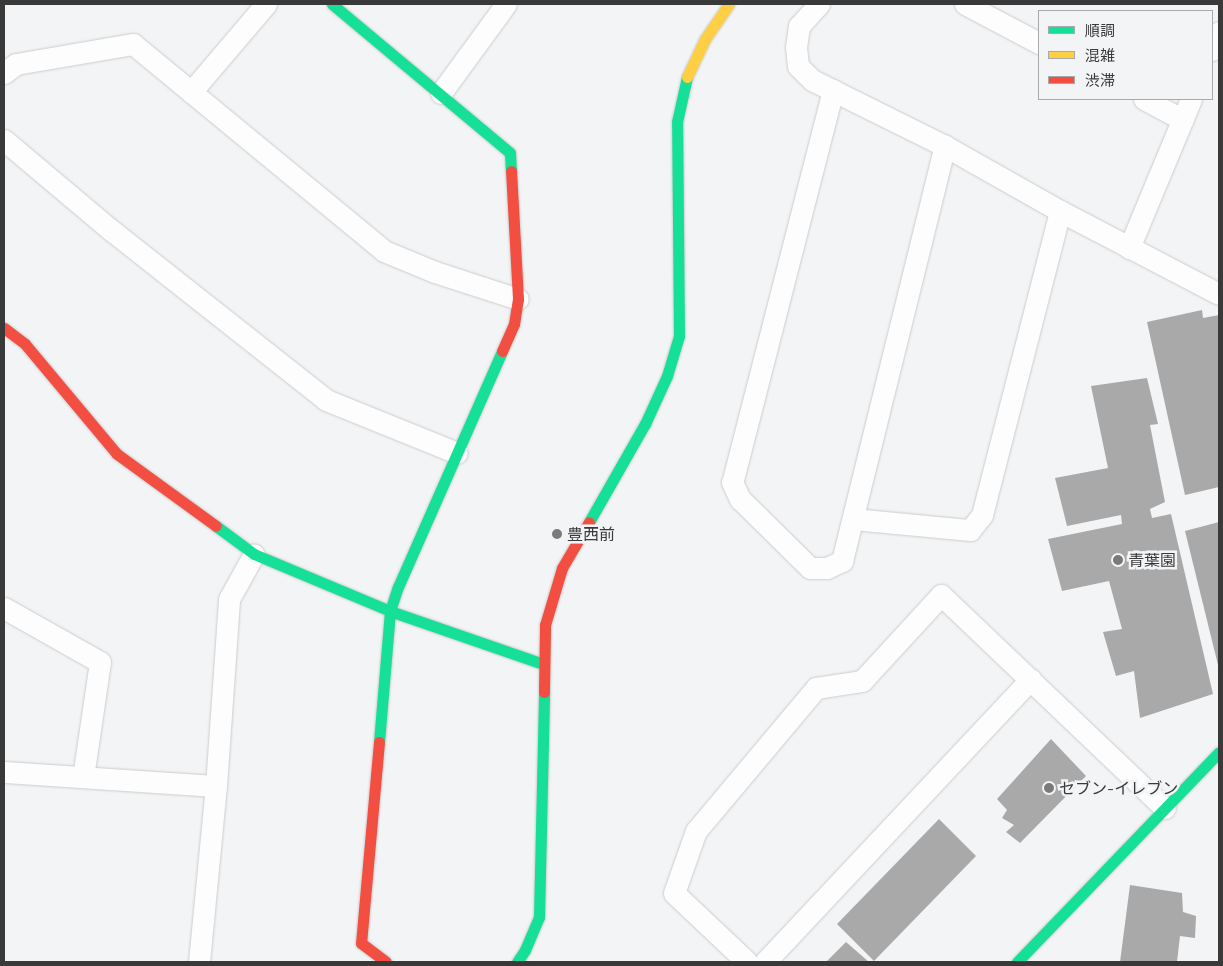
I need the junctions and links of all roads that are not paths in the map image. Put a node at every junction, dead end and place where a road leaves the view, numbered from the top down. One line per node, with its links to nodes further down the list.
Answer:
1 (266, 4): 12 (street)
2 (332, 4): 13 (street)
3 (506, 4): 13 (street)
4 (729, 4): 29 (street)
5 (819, 4): 11 (street)
6 (965, 4): 8 (street)
7 (1219, 32): 9 (street)
8 (1038, 42)
9 (1213, 47)
10 (4, 73): 12 (street)
11 (833, 90): 18 (street); 25 (street)
12 (191, 92): 22 (street)
13 (441, 94): 22 (street)
14 (1146, 100): 16 (street)
15 (1192, 100): 16 (street)
16 (1183, 120): 20 (street)
17 (4, 140): 24 (street)
18 (945, 146): 19 (street); 25 (street)
19 (1060, 210): 20 (street); 25 (street)
20 (1129, 248): 21 (street)
21 (1219, 294)
22 (518, 299): 24 (street)
23 (4, 328): 26 (street)
24 (457, 453): 28 (street)
25 (853, 519)
26 (254, 554): 28 (street); 34 (street)
27 (4, 608): 33 (street)
28 (390, 611): 29 (street); 37 (street)
29 (543, 664): 38 (street)
30 (1031, 680): 35 (street); 39 (street); 40 (street)
31 (1219, 752): 35 (street)
32 (4, 772): 33 (street)
33 (83, 777): 34 (street)
34 (216, 786): 36 (street)
35 (1165, 808): 41 (street)
36 (199, 962)
37 (386, 962)
38 (517, 962)
39 (747, 962)
40 (765, 962)
41 (1017, 962)

